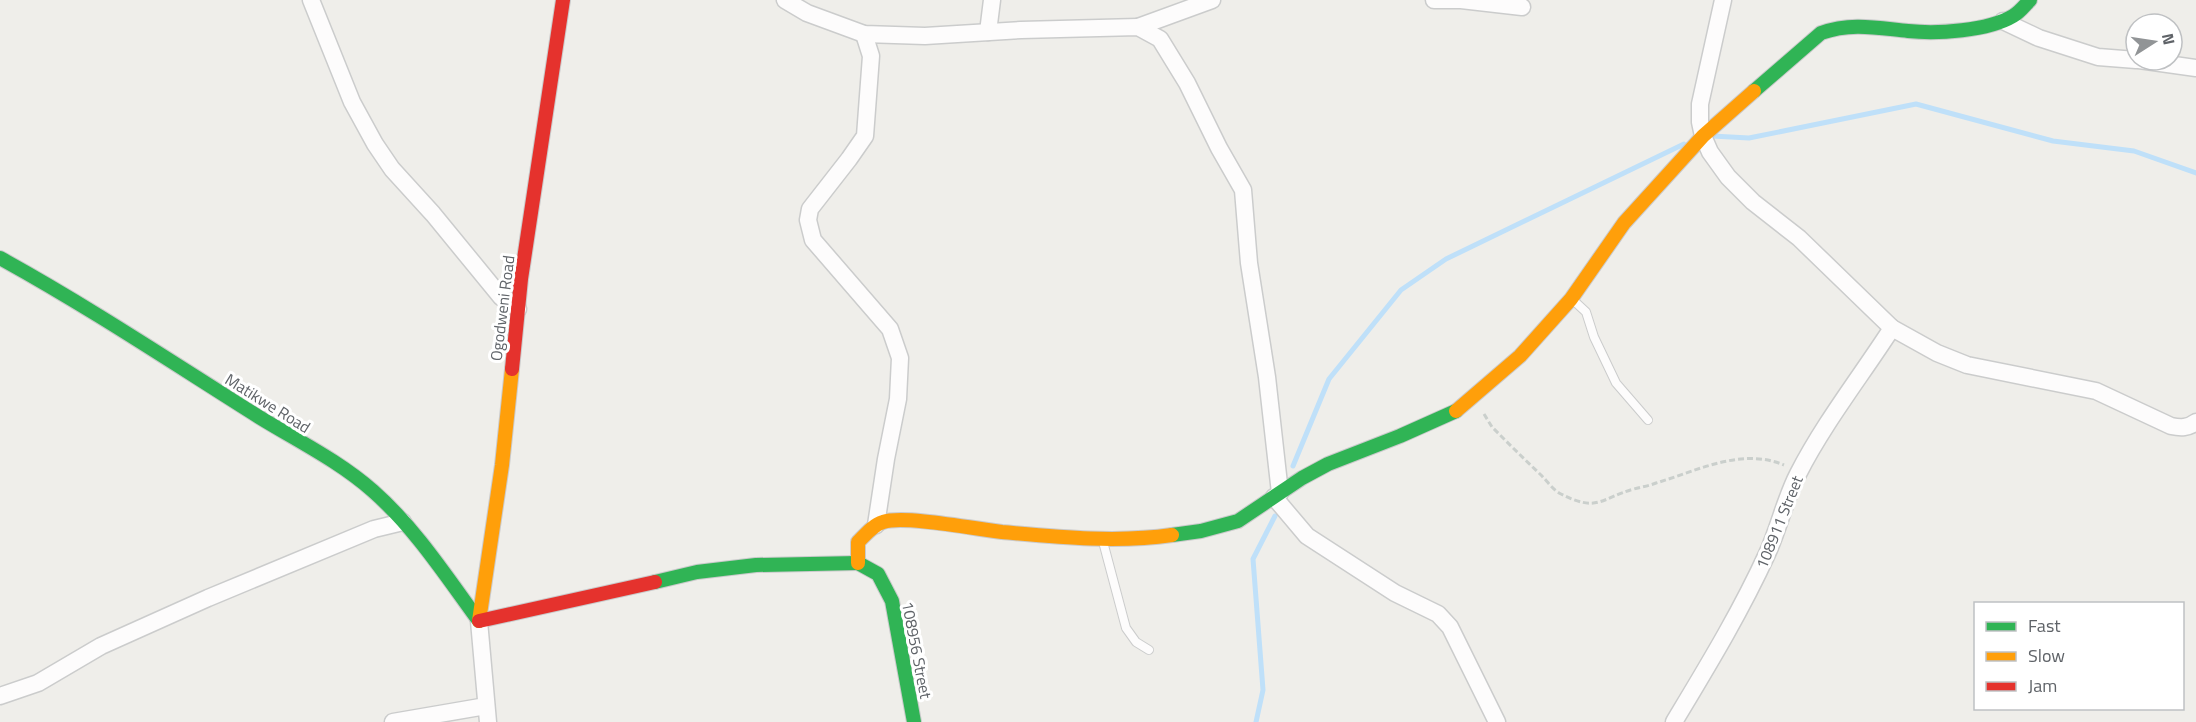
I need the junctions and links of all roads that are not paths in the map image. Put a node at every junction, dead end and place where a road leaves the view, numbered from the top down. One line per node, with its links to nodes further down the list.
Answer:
1 (311, 0): 18 (street)
2 (563, 0): 18 (street, Ogodweni Road)
3 (785, 0): 13 (street)
4 (992, 0): 12 (street)
5 (1212, 0): 11 (street)
6 (1434, 0): 9 (street)
7 (1723, 0): 15 (street)
8 (2030, 0): 10 (street)
9 (1522, 7)
10 (2003, 21): 14 (street); 15 (street)
11 (1138, 27): 12 (street); 22 (street)
12 (988, 32): 13 (street)
13 (864, 34): 24 (street)
14 (2124, 59)
15 (1702, 136): 17 (street); 19 (street)
16 (0, 258): 23 (street, Matikwe Road)
17 (1571, 299): 20 (lane); 22 (street)
18 (518, 309): 27 (street, Ogodweni Road)
19 (1892, 328): 21 (street); 34 (street, 108911 Street)
20 (1648, 420)
21 (2196, 422)
22 (1277, 495): 25 (street); 33 (street)
23 (403, 522): 27 (street, Matikwe Road); 29 (street)
24 (876, 525): 25 (street); 26 (street)
25 (1102, 538): 28 (lane)
26 (858, 563): 27 (street); 32 (street, 108956 Street)
27 (479, 621): 30 (street)
28 (1149, 650)
29 (0, 696)
30 (487, 714): 31 (street)
31 (393, 722)
32 (914, 722)
33 (1497, 722)
34 (1674, 722)

